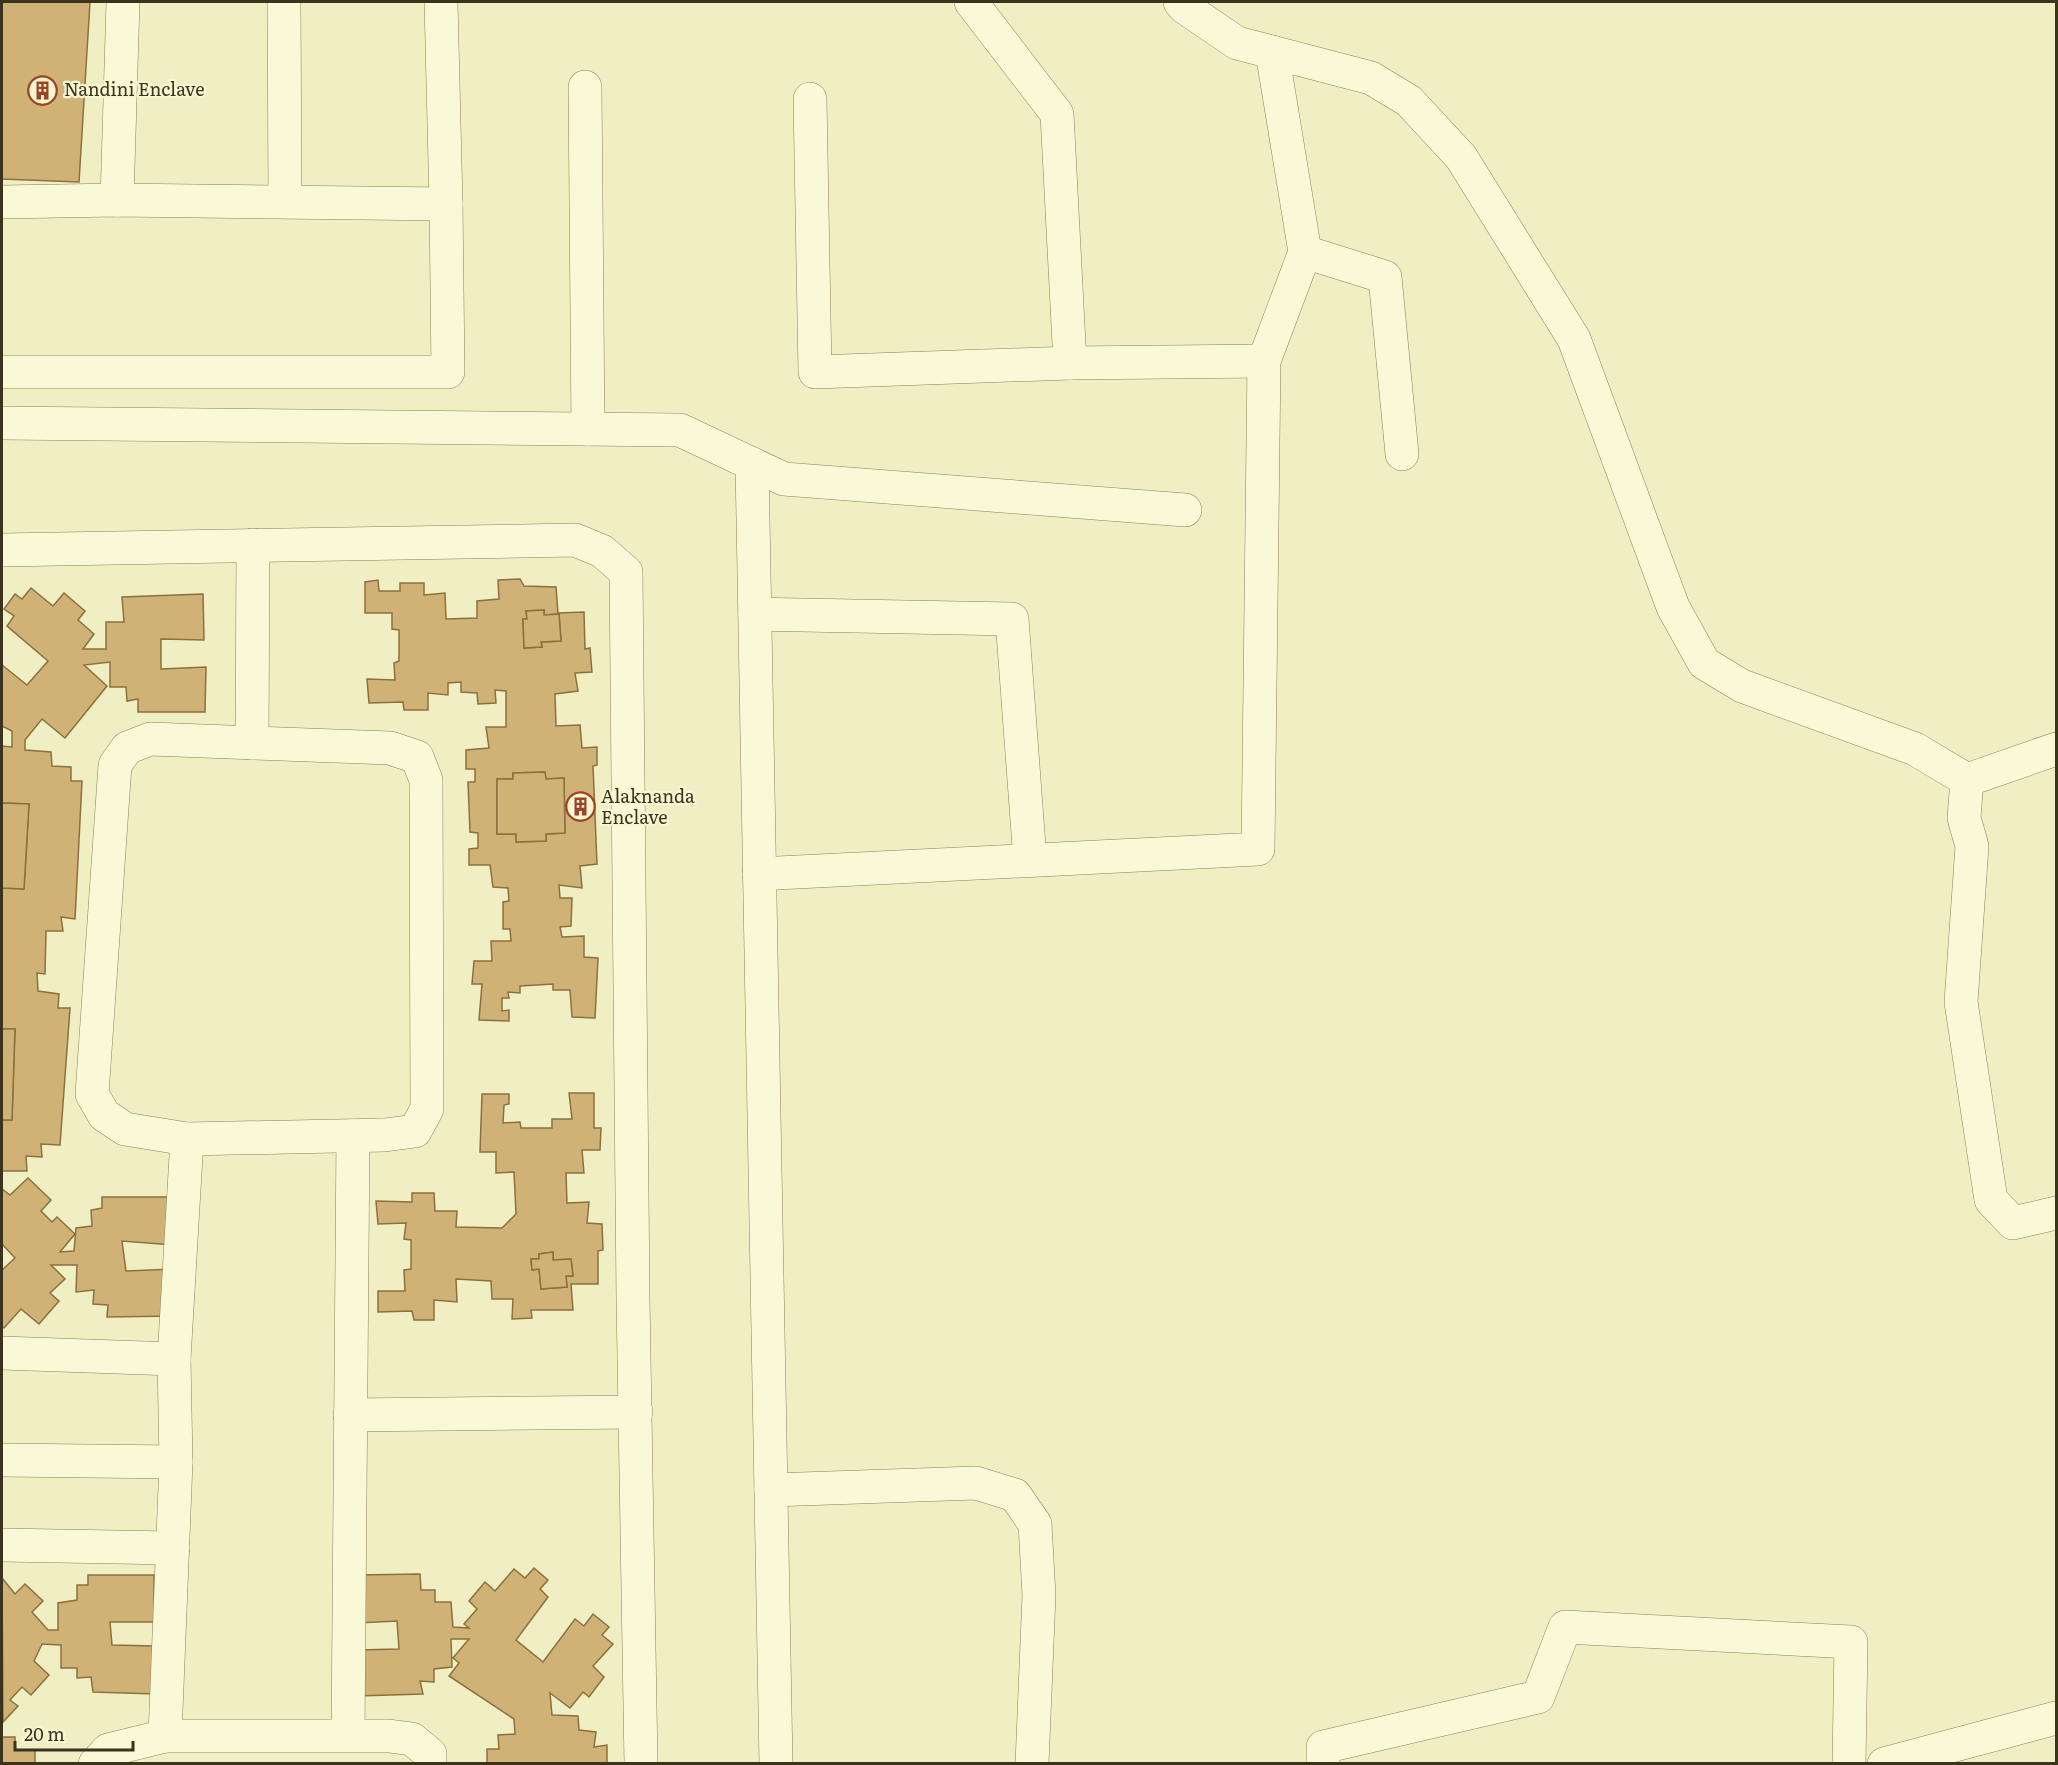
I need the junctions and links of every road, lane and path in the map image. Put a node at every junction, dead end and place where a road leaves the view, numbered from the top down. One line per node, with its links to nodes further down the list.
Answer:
1 (123, 2): 9 (street)
2 (284, 2): 10 (street)
3 (441, 2): 12 (street)
4 (971, 2): 15 (street)
5 (1180, 2): 6 (street)
6 (1272, 52): 13 (street); 27 (street)
7 (585, 87): 18 (street)
8 (810, 99): 15 (street)
9 (117, 200): 10 (street); 11 (street)
10 (285, 201): 12 (street)
11 (2, 202)
12 (446, 204): 16 (street)
13 (1305, 252): 14 (street); 19 (street)
14 (1264, 361): 15 (street); 28 (street)
15 (1070, 363)
16 (2, 372)
17 (2, 423): 18 (street)
18 (588, 429): 20 (street)
19 (1402, 454)
20 (752, 464): 21 (street); 24 (street)
21 (1185, 510)
22 (253, 545): 23 (street); 25 (street); 35 (street)
23 (2, 550)
24 (755, 614): 28 (street); 29 (street)
25 (252, 743): 30 (street); 31 (street)
26 (2056, 749): 27 (street)
27 (1967, 780): 32 (street)
28 (1030, 860): 29 (street)
29 (759, 873): 39 (street)
30 (353, 1136): 31 (street); 36 (street)
31 (187, 1139): 34 (street)
32 (2056, 1213)
33 (2, 1353): 34 (street)
34 (174, 1359): 38 (street)
35 (636, 1412): 36 (street); 47 (street)
36 (350, 1415): 43 (street)
37 (2, 1460): 38 (street)
38 (176, 1462): 41 (street)
39 (771, 1490): 48 (street); 49 (street)
40 (2, 1545): 41 (street)
41 (173, 1548): 44 (street)
42 (2056, 1718): 52 (street)
43 (348, 1735): 44 (street); 46 (street)
44 (165, 1736): 45 (street)
45 (95, 1764)
46 (430, 1764)
47 (641, 1764)
48 (776, 1764)
49 (1032, 1764)
50 (1323, 1764): 51 (street)
51 (1848, 1764)
52 (1884, 1764)

